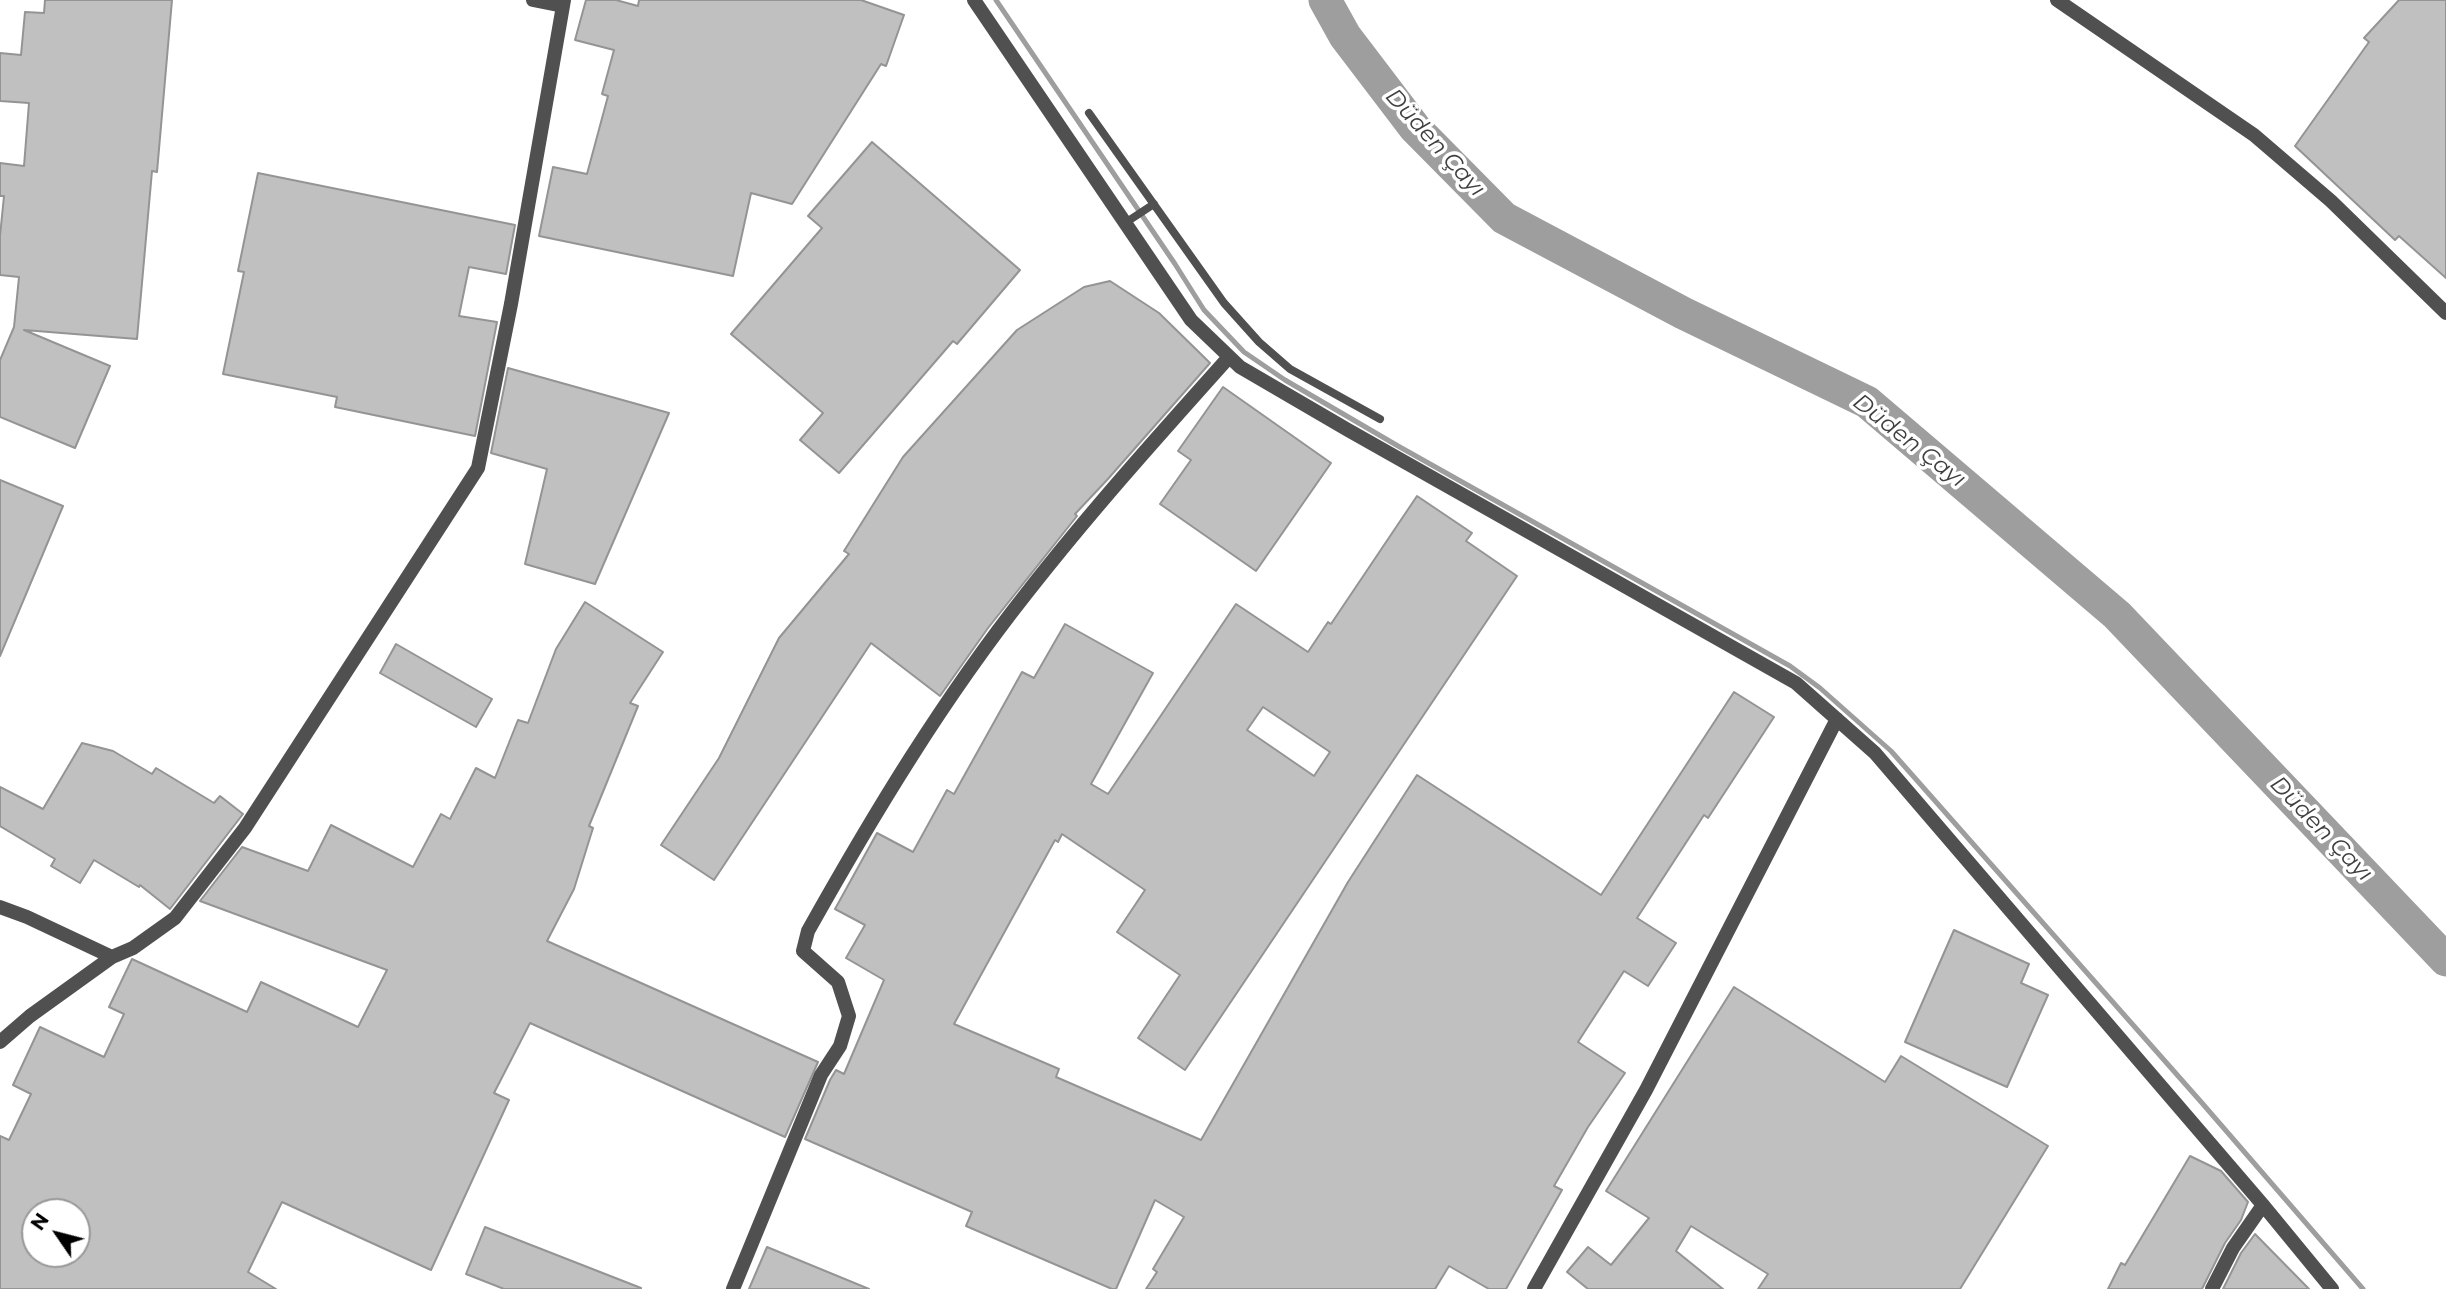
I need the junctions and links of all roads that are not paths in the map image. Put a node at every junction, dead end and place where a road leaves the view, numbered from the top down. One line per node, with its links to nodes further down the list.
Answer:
1 (533, 0): 4 (street)
2 (974, 0): 7 (street)
3 (2057, 0): 8 (street)
4 (563, 3): 13 (street)
5 (1089, 113): 6 (lane)
6 (1154, 204): 7 (lane); 10 (lane)
7 (1126, 223): 9 (street)
8 (2446, 313)
9 (1229, 356): 11 (street); 16 (street)
10 (1380, 419)
11 (1837, 719): 15 (street); 17 (street)
12 (0, 907): 13 (street)
13 (112, 957): 14 (street)
14 (0, 1042)
15 (2263, 1205): 18 (street); 19 (street)
16 (733, 1289)
17 (1534, 1289)
18 (2212, 1289)
19 (2332, 1289)

